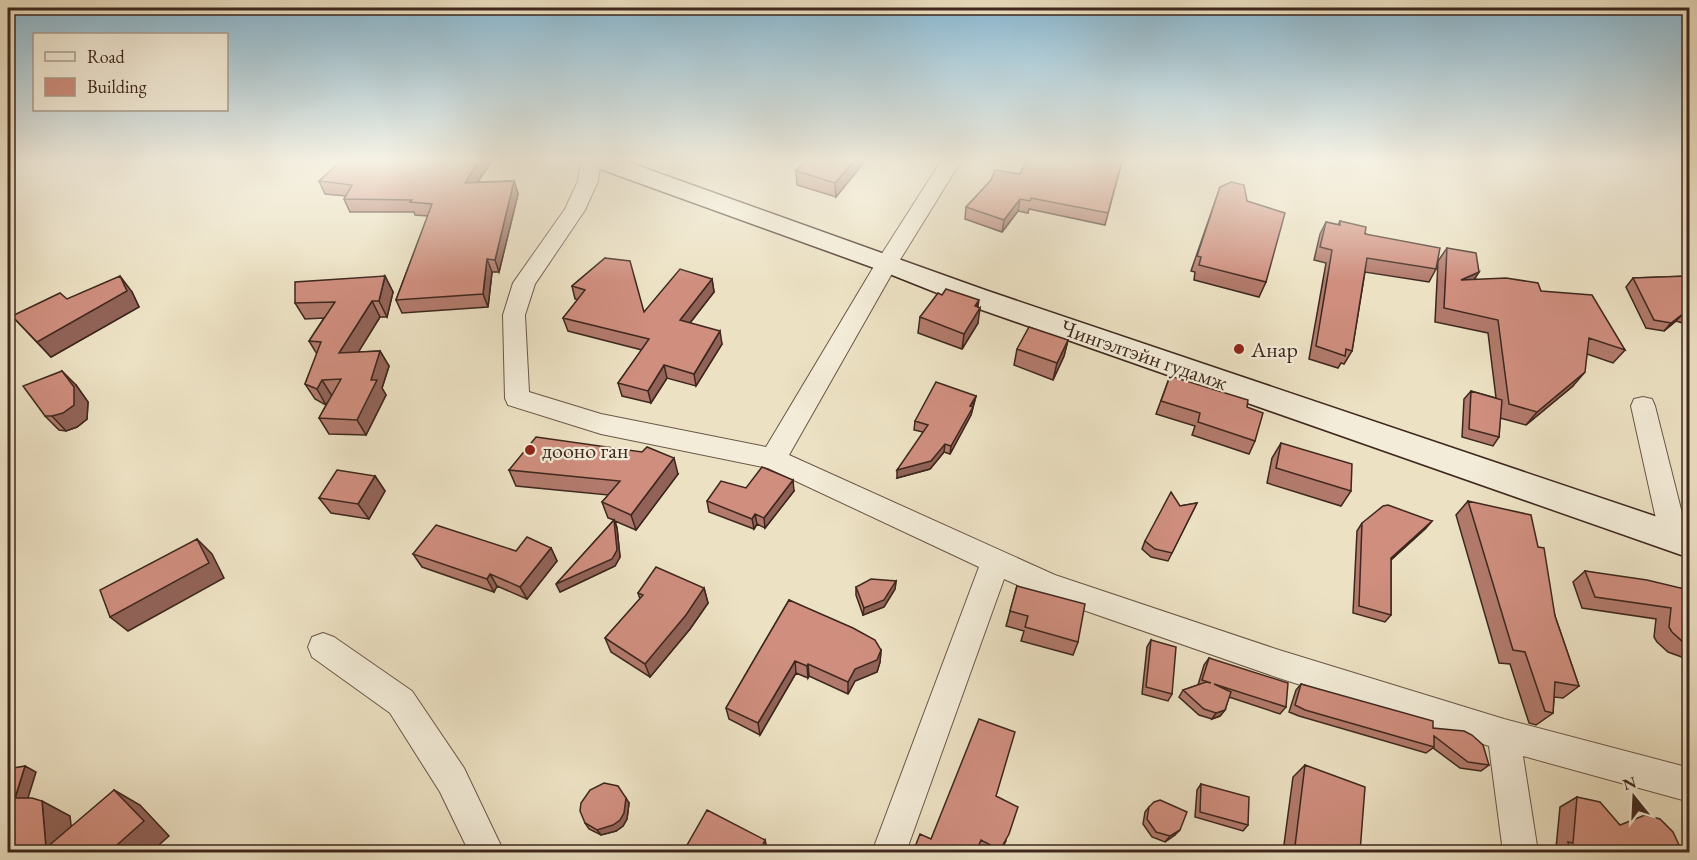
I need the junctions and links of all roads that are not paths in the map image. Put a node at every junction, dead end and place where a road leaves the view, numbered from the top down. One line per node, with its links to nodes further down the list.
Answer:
1 (579, 201): 6 (street)
2 (715, 201): 4 (main road, Чингэлтэйн гудамж)
3 (926, 201): 4 (street)
4 (887, 262): 6 (street); 7 (main road, Чингэлтэйн гудамж)
5 (1644, 406): 7 (street)
6 (773, 459): 8 (street)
7 (1682, 540)
8 (996, 561): 10 (street); 13 (street)
9 (323, 647): 12 (street)
10 (1504, 735): 11 (street); 14 (street)
11 (1689, 785)
12 (487, 852)
13 (889, 852)
14 (1520, 852)

